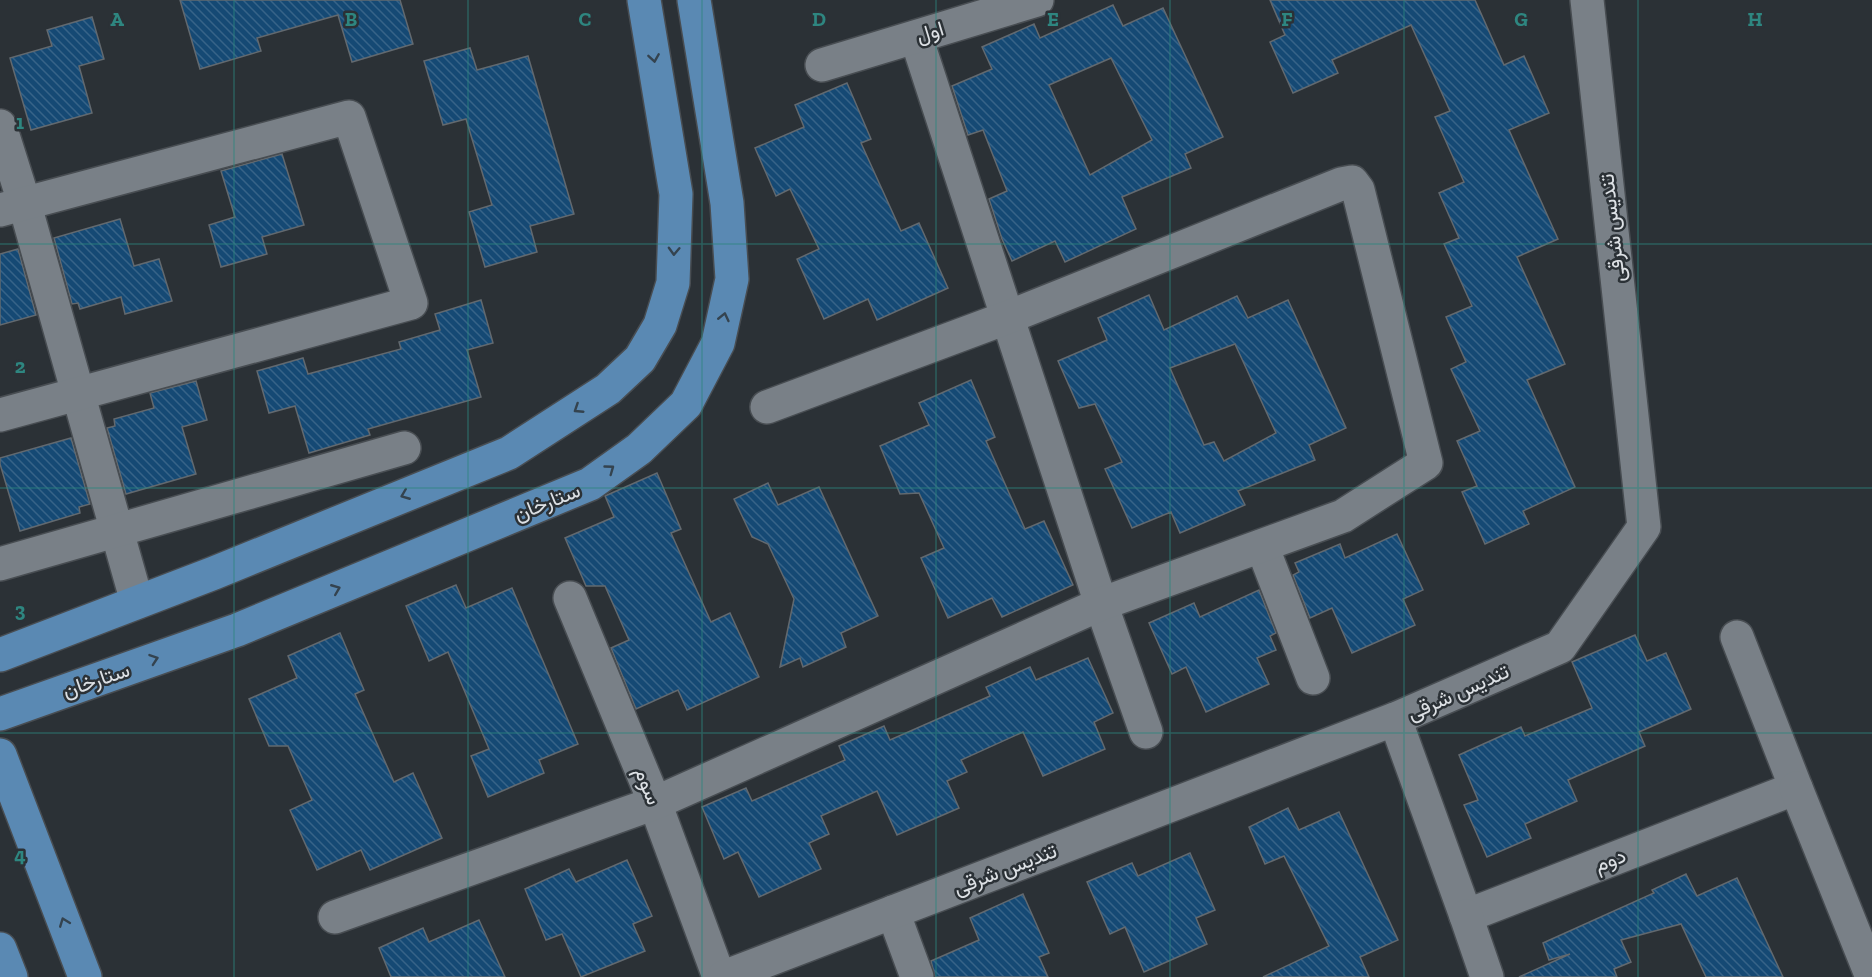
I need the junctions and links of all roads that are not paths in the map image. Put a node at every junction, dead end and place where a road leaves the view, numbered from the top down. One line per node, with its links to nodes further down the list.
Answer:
1 (644, 0): 18 (main road, one-way to 18)
2 (694, 0): 23 (main road, ستارخان, one-way to 2)
3 (1038, 0): 5 (street, اول)
4 (1587, 0): 24 (street, تندیس شرقی)
5 (916, 37): 6 (street, اول); 9 (street)
6 (822, 65)
7 (0, 126): 8 (street)
8 (12, 206): 10 (street); 10 (street)
9 (1006, 318): 11 (street); 15 (street); 19 (street)
10 (77, 394): 12 (street); 14 (street)
11 (767, 407)
12 (0, 415)
13 (404, 448): 14 (street)
14 (117, 531): 16 (street); 18 (street)
15 (1262, 546): 19 (street); 22 (street)
16 (0, 564)
17 (570, 598): 28 (street, سوم)
18 (137, 602): 21 (main road)
19 (1101, 604): 25 (street); 28 (street)
20 (1737, 637): 27 (street)
21 (0, 655)
22 (1313, 678)
23 (0, 714)
24 (1395, 719): 29 (street, تندیس شرقی); 30 (street)
25 (1146, 732)
26 (0, 755): 34 (main road, one-way to 26)
27 (1797, 788): 30 (street, دوم); 38 (street)
28 (655, 803): 31 (street); 35 (street, سوم)
29 (893, 912): 35 (street, تندیس شرقی); 36 (street)
30 (1466, 916): 37 (street)
31 (335, 917)
32 (0, 949): 33 (main road)
33 (11, 977)
34 (85, 977)
35 (721, 977)
36 (917, 977)
37 (1487, 977)
38 (1872, 977)

